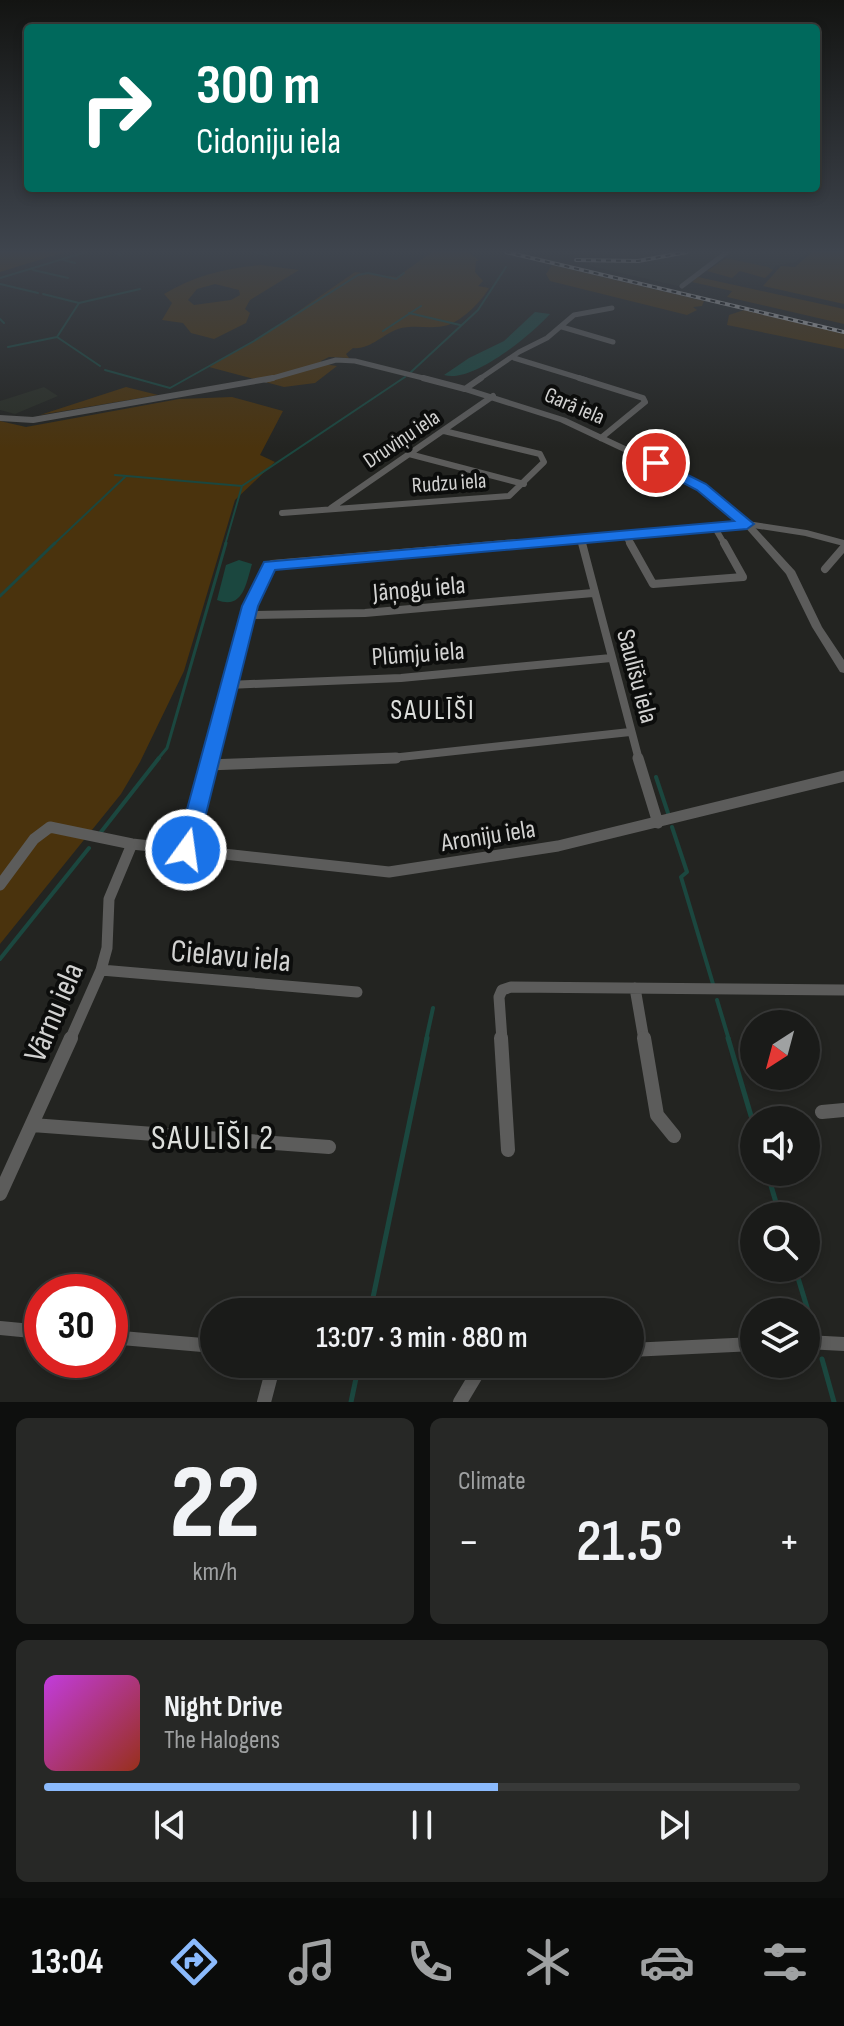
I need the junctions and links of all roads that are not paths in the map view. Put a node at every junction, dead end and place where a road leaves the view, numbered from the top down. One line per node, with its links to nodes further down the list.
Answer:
1 (574, 317): 2 (street)
2 (562, 327): 3 (street); 4 (street)
3 (613, 342)
4 (514, 358): 5 (street); 9 (street)
5 (465, 389): 6 (street, Garā iela); 7 (street, Garā iela)
6 (493, 396): 8 (street, Druviņu iela); 9 (street, Garā iela)
7 (0, 418)
8 (444, 431): 10 (street, Druviņu iela); 11 (street, Rudzu iela)
9 (601, 438): 14 (street, Garā iela)
10 (409, 454): 11 (street); 12 (street, Druviņu iela)
11 (524, 484): 12 (street, Rudzu iela)
12 (330, 509): 13 (street, Rudzu iela)
13 (282, 513)
14 (747, 524): 15 (street); 18 (street); 23 (street, Garā iela)
15 (715, 528): 16 (street); 16 (street)
16 (625, 535): 17 (street)
17 (581, 538): 20 (street, Saulīšu iela); 21 (street)
18 (844, 545): 19 (street)
19 (825, 569)
20 (593, 593): 21 (street, Jāņogu iela); 22 (street, Saulīšu iela)
21 (248, 615): 24 (street)
22 (611, 658): 24 (street, Plūmju iela); 25 (street, Saulīšu iela)
23 (844, 669)
24 (228, 685): 26 (street)
25 (630, 732): 26 (street); 28 (street, Saulīšu iela)
26 (207, 765): 30 (street)
27 (844, 776): 28 (street, Aroniju iela)
28 (658, 823): 30 (street, Aroniju iela)
29 (132, 844): 30 (street, Aroniju iela); 31 (street, Aroniju iela); 32 (street, Vārnu iela)
30 (186, 850)
31 (0, 885)
32 (101, 970): 35 (street, Cielavu iela); 38 (street, Vārnu iela)
33 (635, 988): 34 (street); 39 (street); 41 (street)
34 (844, 990)
35 (357, 992)
36 (844, 1110): 37 (street)
37 (822, 1112)
38 (32, 1125): 40 (street); 42 (street, Vārnu iela)
39 (674, 1136)
40 (329, 1147)
41 (508, 1150)
42 (0, 1194)
43 (0, 1328): 44 (street)
44 (24, 1330)
45 (128, 1339): 48 (street)
46 (820, 1343): 47 (street)
47 (844, 1344)
48 (200, 1345)
49 (740, 1345): 50 (street)
50 (644, 1349)
51 (270, 1378): 53 (street)
52 (474, 1378): 54 (street)
53 (264, 1402)
54 (460, 1402)

